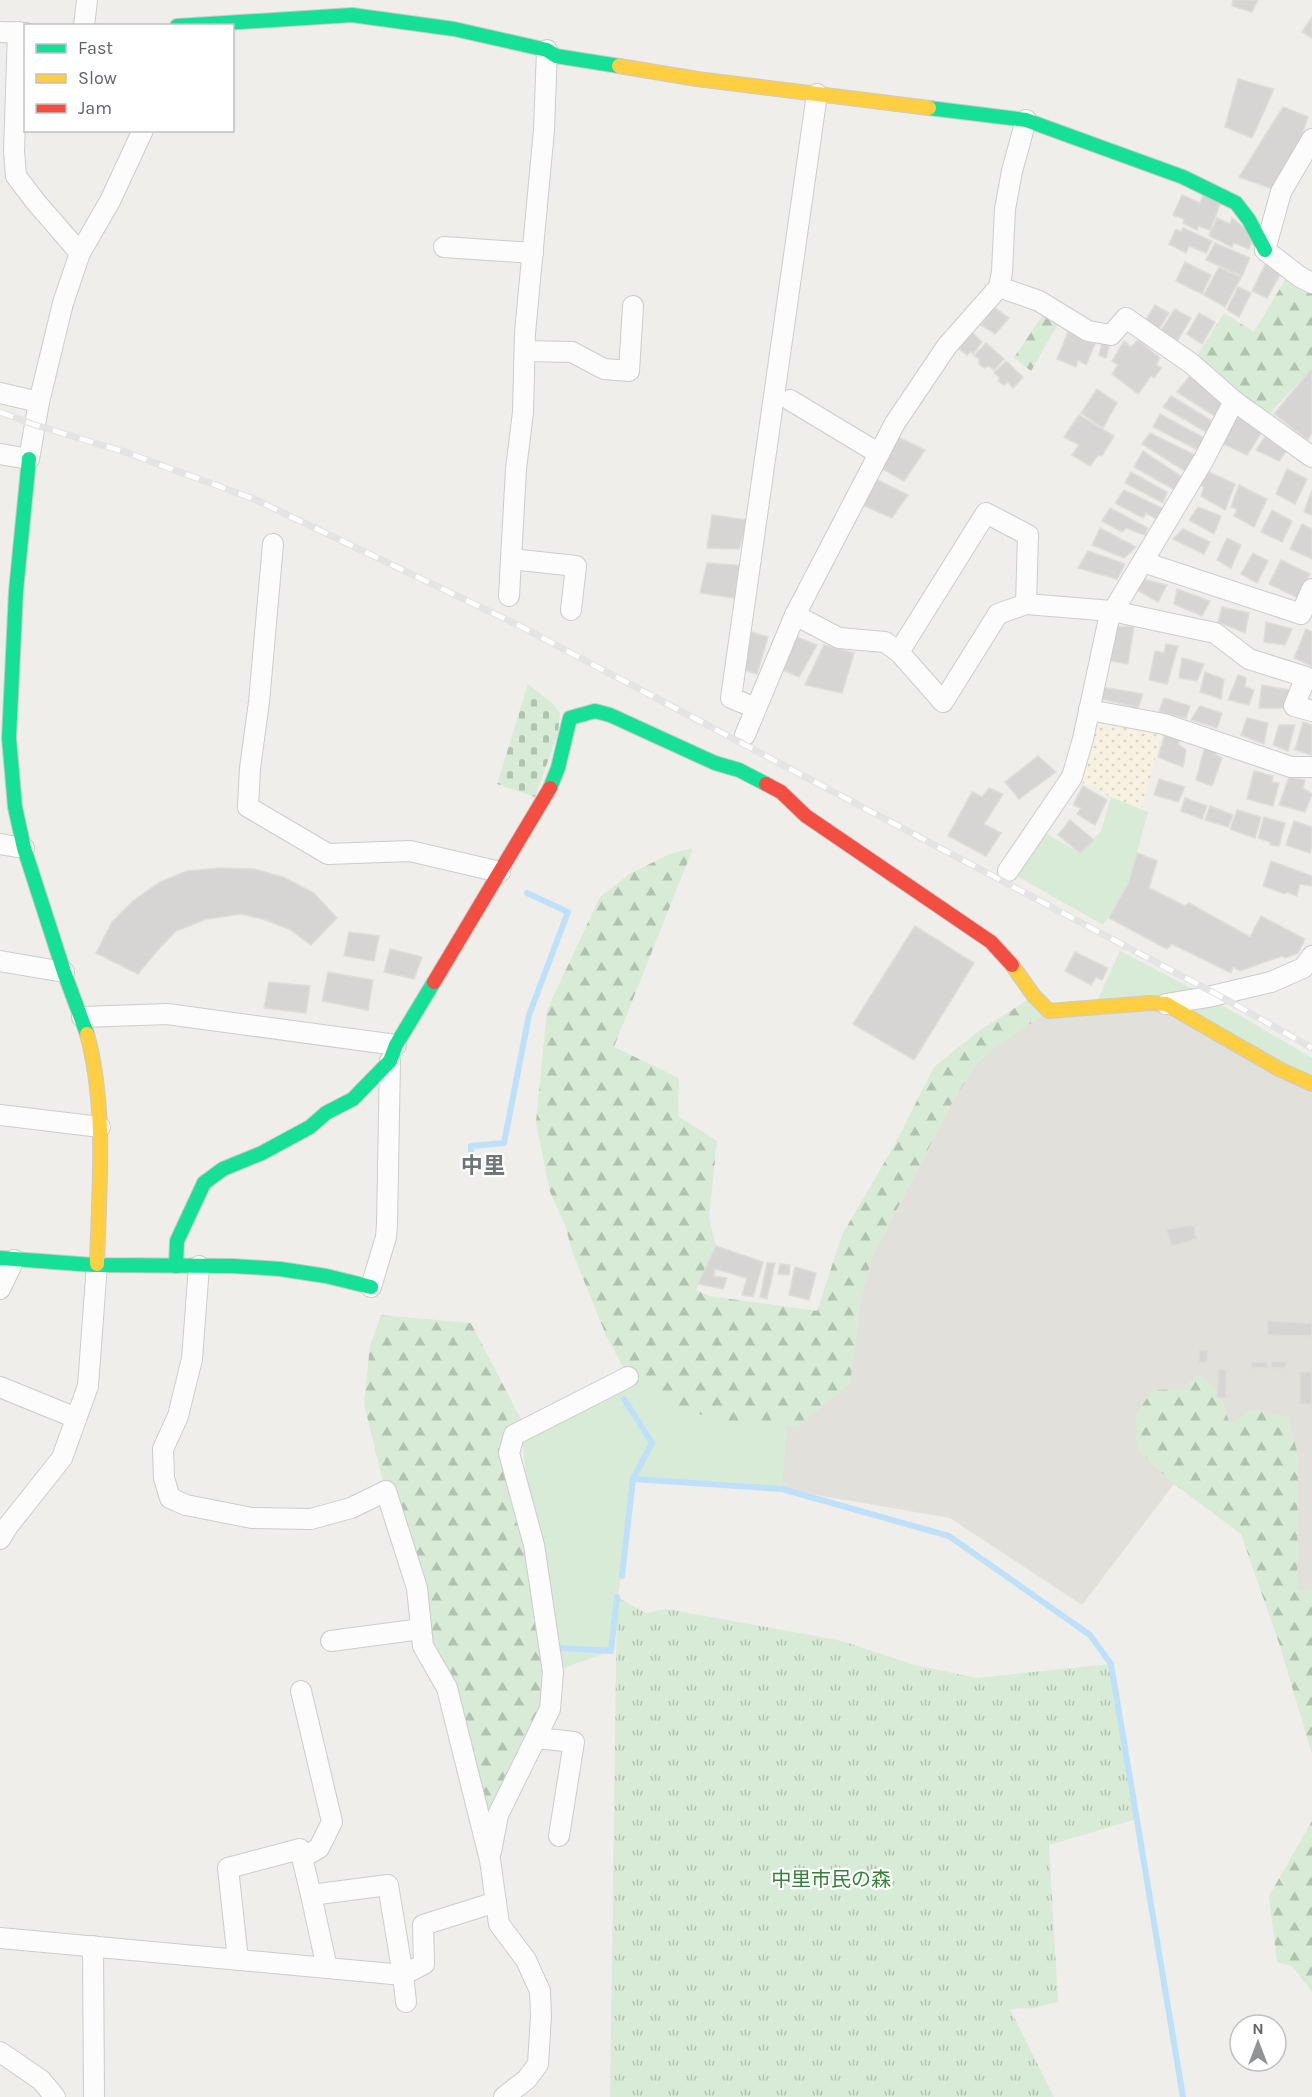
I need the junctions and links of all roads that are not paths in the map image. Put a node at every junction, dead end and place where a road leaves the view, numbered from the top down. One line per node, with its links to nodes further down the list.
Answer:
1 (87, 0): 2 (street)
2 (84, 24)
3 (194, 24): 5 (street)
4 (15, 32): 12 (street)
5 (547, 50): 6 (street); 13 (street)
6 (817, 94): 7 (street); 38 (street)
7 (1026, 120): 11 (street); 15 (street)
8 (142, 132): 12 (street)
9 (1312, 139): 11 (street)
10 (444, 248): 13 (street)
11 (1265, 250): 14 (street)
12 (80, 253): 21 (street)
13 (533, 253): 17 (street)
14 (1312, 283)
15 (999, 287): 20 (street); 22 (street)
16 (633, 306): 17 (street)
17 (525, 351): 27 (street)
18 (0, 393): 21 (street)
19 (790, 400): 22 (street)
20 (1234, 401): 24 (street); 28 (street)
21 (39, 402): 25 (street)
22 (878, 453): 36 (street)
23 (0, 454): 25 (street)
24 (1312, 458)
25 (29, 459): 31 (street)
26 (273, 544): 47 (street)
27 (511, 559): 32 (street); 34 (street)
28 (1143, 562): 30 (street); 35 (street)
29 (0, 588): 31 (street)
30 (1312, 589)
31 (16, 591): 42 (street)
32 (509, 596)
33 (1026, 604): 35 (street); 37 (street); 37 (street)
34 (571, 610)
35 (1112, 611): 39 (street); 40 (street)
36 (795, 615): 37 (street); 38 (street)
37 (899, 652)
38 (756, 708): 41 (street)
39 (1089, 710): 43 (street); 46 (street)
40 (1312, 711)
41 (745, 735)
42 (4, 737): 45 (street)
43 (1312, 767)
44 (0, 844): 45 (street)
45 (24, 848): 50 (street)
46 (1008, 871)
47 (500, 872): 51 (street); 53 (street)
48 (0, 961): 50 (street)
49 (1309, 965): 51 (street)
50 (64, 972): 52 (street)
51 (1166, 1004): 54 (street)
52 (82, 1017): 53 (street); 56 (street)
53 (393, 1053): 59 (street); 61 (street)
54 (1312, 1084)
55 (0, 1115): 56 (street)
56 (100, 1127): 58 (street)
57 (7, 1259): 58 (street); 62 (street)
58 (97, 1264): 59 (street); 65 (street)
59 (176, 1266): 60 (street)
60 (199, 1266): 61 (street); 67 (street)
61 (370, 1287)
62 (0, 1289)
63 (628, 1377): 70 (street)
64 (0, 1387): 65 (street)
65 (76, 1418): 66 (street)
66 (0, 1539)
67 (421, 1629): 68 (street); 73 (street)
68 (331, 1641)
69 (301, 1691): 72 (street)
70 (536, 1738): 71 (street); 73 (street)
71 (559, 1836)
72 (302, 1858): 74 (street); 78 (street)
73 (490, 1860): 75 (street)
74 (311, 1895): 79 (street); 80 (street)
75 (496, 1902): 80 (street); 85 (street)
76 (0, 1938): 77 (street)
77 (93, 1946): 78 (street); 84 (street)
78 (238, 1960): 79 (street)
79 (327, 1968): 80 (street)
80 (403, 1975): 81 (street)
81 (406, 2002)
82 (0, 2052): 83 (street)
83 (55, 2097)
84 (94, 2097)
85 (504, 2097)

